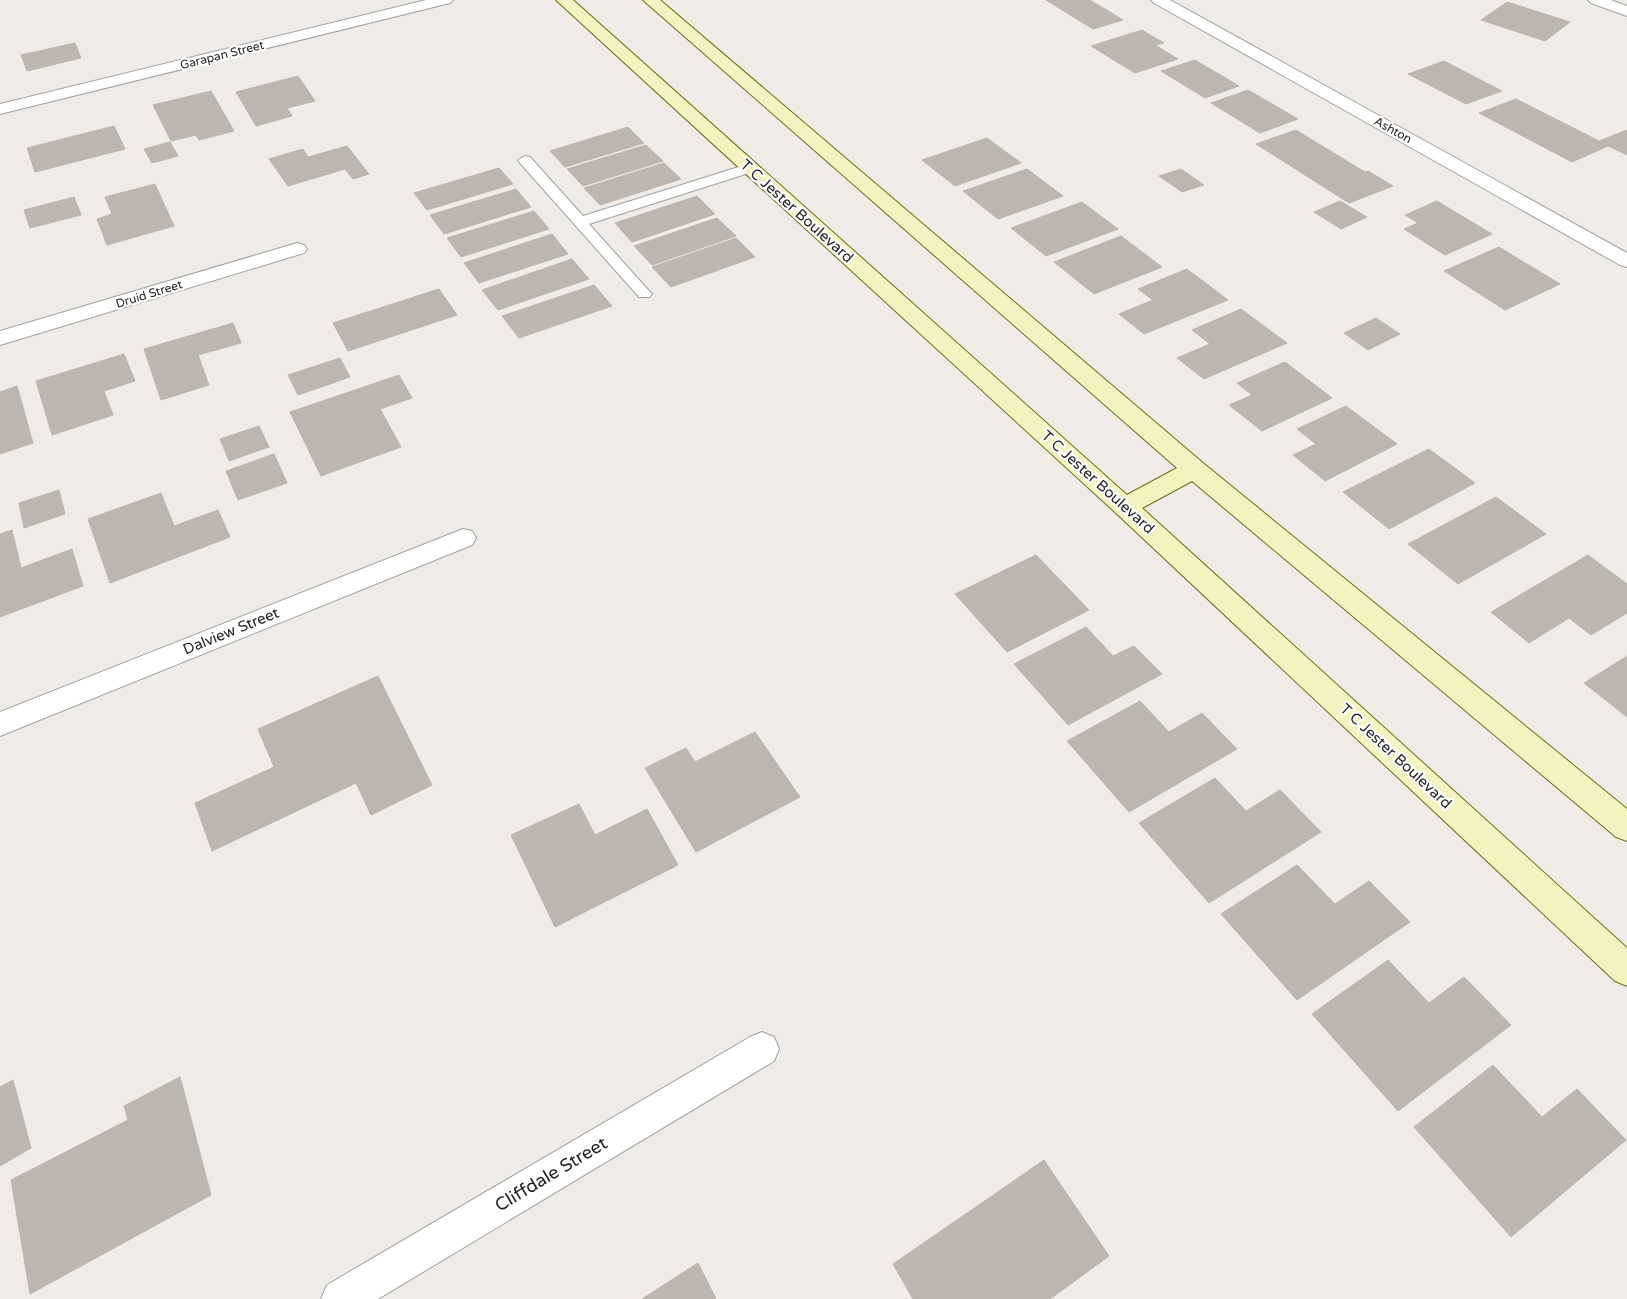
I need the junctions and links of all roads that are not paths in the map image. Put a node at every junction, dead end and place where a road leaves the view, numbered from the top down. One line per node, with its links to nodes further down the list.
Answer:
1 (445, 0): 7 (street, Garapan Street)
2 (564, 0): 9 (main road, T C Jester Boulevard)
3 (651, 0): 15 (main road)
4 (1159, 0): 12 (street, Ashton)
5 (1596, 0): 6 (street)
6 (1627, 11)
7 (0, 109)
8 (525, 160): 10 (lane)
9 (750, 168): 10 (lane); 16 (main road, T C Jester Boulevard)
10 (580, 222): 13 (lane)
11 (297, 249): 14 (street, Druid Street)
12 (1627, 261)
13 (644, 294)
14 (0, 338)
15 (1194, 469): 16 (main road); 19 (main road)
16 (1125, 506): 20 (main road, T C Jester Boulevard)
17 (463, 538): 18 (street, Dalview Street)
18 (0, 724)
19 (1627, 827)
20 (1627, 970)
21 (762, 1050): 22 (street, Cliffdale Street)
22 (341, 1299)

